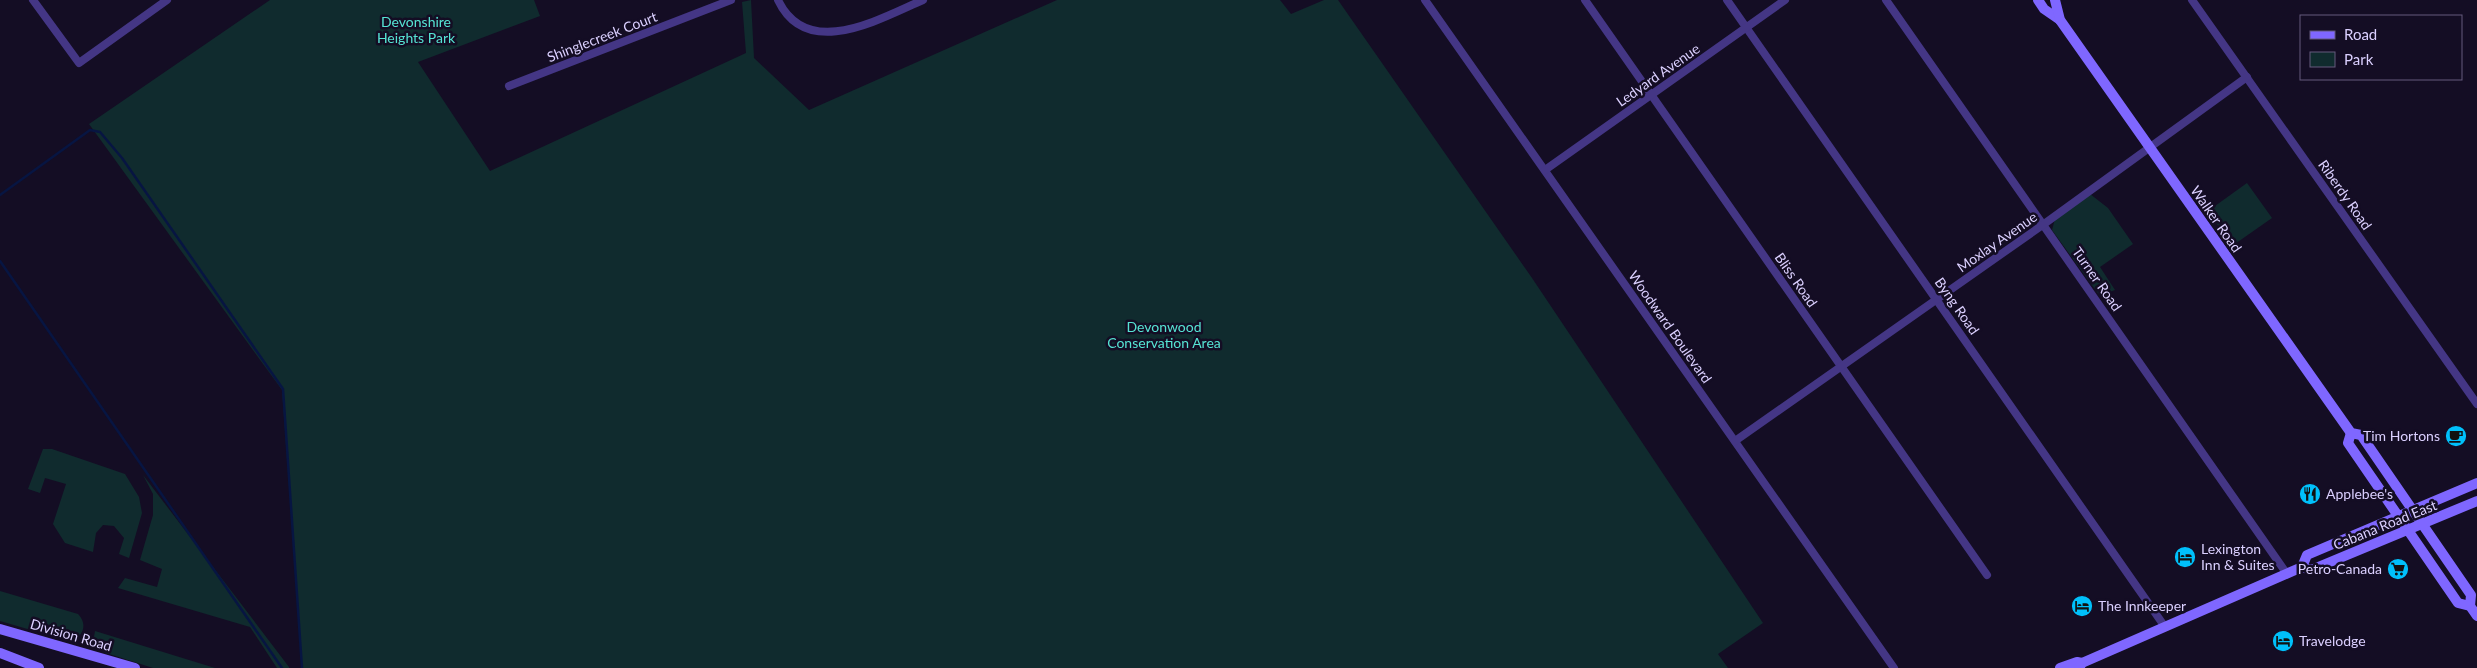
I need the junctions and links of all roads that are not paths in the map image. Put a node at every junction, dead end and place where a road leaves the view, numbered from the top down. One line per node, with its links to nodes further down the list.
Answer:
1 (33, 0): 2 (street)
2 (167, 0)
3 (731, 0): 17 (street, Shinglecreek Court)
4 (778, 0): 5 (street)
5 (923, 0)
6 (1425, 0): 20 (street, Woodward Boulevard)
7 (1585, 0): 18 (street, Bliss Road)
8 (1727, 0): 15 (street, Byng Road)
9 (1785, 0): 15 (street, Ledyard Avenue)
10 (1886, 0): 21 (street, Turner Road)
11 (2038, 0): 14 (main road, Walker Road)
12 (2055, 0): 14 (main road, Walker Road)
13 (2192, 0): 16 (street, Riberdy Road)
14 (2060, 20): 19 (main road, Walker Road)
15 (1746, 27): 18 (street, Ledyard Avenue); 22 (street, Byng Road)
16 (2247, 77): 19 (street, Moxlay Avenue); 24 (street, Riberdy Road)
17 (509, 86)
18 (1652, 95): 20 (street, Ledyard Avenue); 23 (street, Bliss Road)
19 (2150, 147): 21 (street, Moxlay Avenue); 25 (main road, Walker Road)
20 (1545, 170): 26 (street, Woodward Boulevard)
21 (2044, 224): 22 (street, Moxlay Avenue); 34 (street, Turner Road)
22 (1937, 299): 23 (street, Moxlay Avenue); 38 (street, Byng Road)
23 (1841, 366): 26 (street, Moxlay Avenue); 35 (street, Bliss Road)
24 (2477, 404)
25 (2351, 433): 29 (main road, Walker Road); 30 (main road, Walker Road)
26 (1735, 441): 44 (street, Woodward Boulevard)
27 (2477, 483): 29 (main road, Cabana Road East)
28 (2477, 501): 31 (main road, Cabana Road East)
29 (2414, 509): 30 (main road, Cabana Road East); 31 (main road, Walker Road)
30 (2398, 516): 32 (main road, Walker Road); 33 (main road, Cabana Road East)
31 (2424, 524): 32 (main road, Cabana Road East); 36 (main road, Walker Road)
32 (2408, 531): 33 (main road, Cabana Road East); 36 (main road, Walker Road)
33 (2302, 567): 34 (main road, Cabana Road East)
34 (2287, 574): 38 (main road, Cabana Road East)
35 (1987, 575)
36 (2470, 606): 37 (main road, Walker Road)
37 (2477, 616)
38 (2165, 627): 41 (main road, Cabana Road East)
39 (0, 629): 43 (main road, Division Road)
40 (0, 653): 42 (main road)
41 (2081, 666): 45 (main road, Cabana Road East)
42 (39, 668)
43 (135, 668)
44 (1894, 668)
45 (2060, 668)

